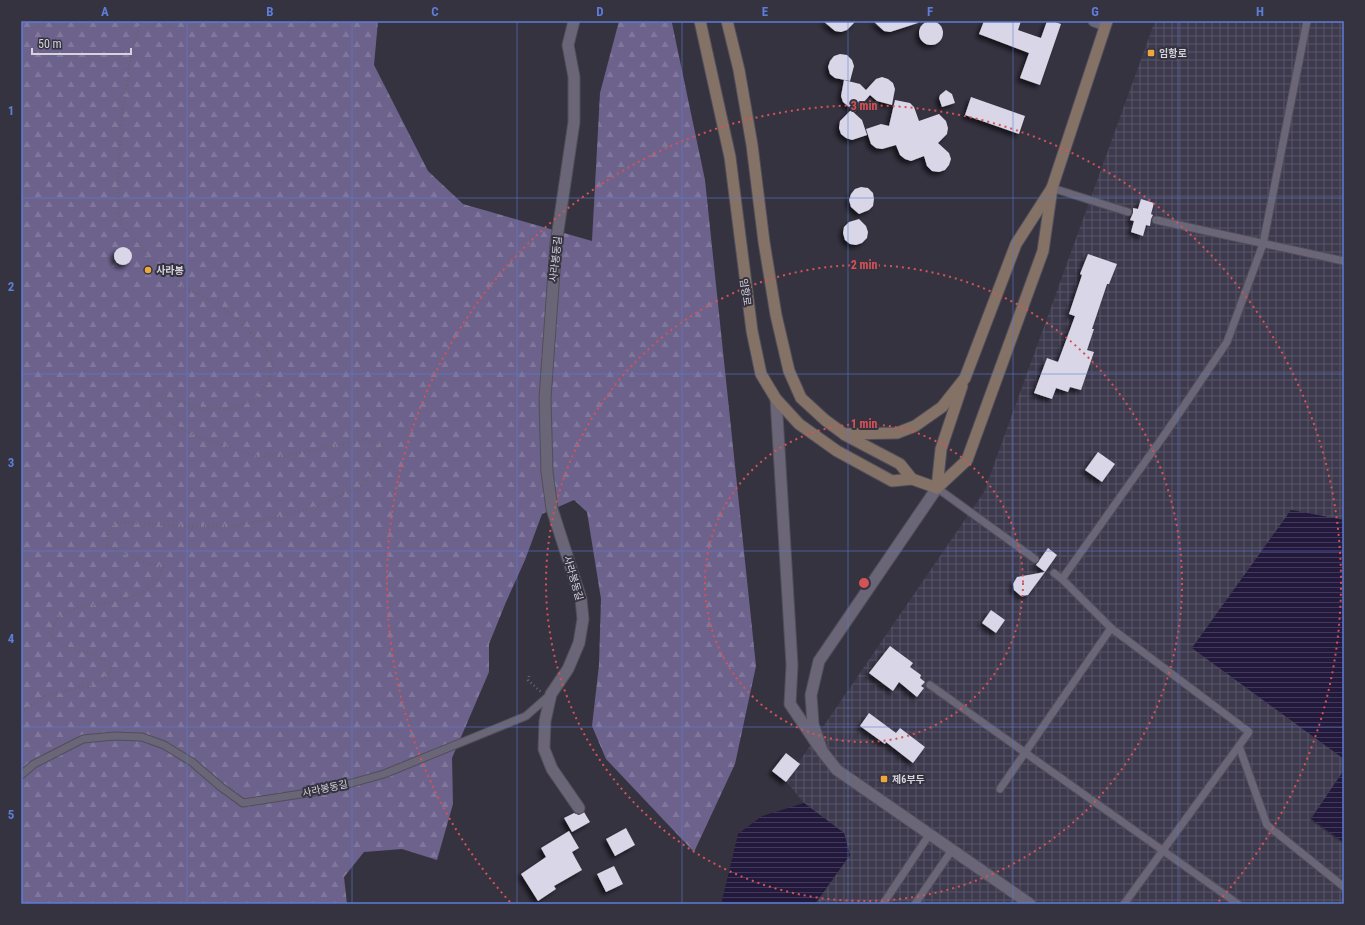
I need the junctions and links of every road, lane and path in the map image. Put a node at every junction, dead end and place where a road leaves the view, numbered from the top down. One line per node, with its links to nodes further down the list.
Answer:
1 (141, 21): 25 (path)
2 (574, 21): 24 (street, 사라봉동길)
3 (700, 21): 14 (main road, 임항로)
4 (727, 21): 15 (main road, 임항로)
5 (1094, 21): 7 (street)
6 (1307, 21): 11 (lane)
7 (1106, 23): 8 (main road)
8 (1052, 188): 9 (lane); 13 (main road); 17 (main road)
9 (1128, 212)
10 (1156, 220): 11 (lane)
11 (1263, 244): 12 (lane); 20 (lane)
12 (1344, 262)
13 (965, 378): 15 (main road); 17 (main road)
14 (776, 399): 16 (main road, 임항로); 27 (street)
15 (844, 434): 16 (main road, 임항로)
16 (912, 479): 17 (main road, 임항로)
17 (936, 488): 18 (lane); 27 (street)
18 (1035, 559)
19 (1054, 573): 20 (lane)
20 (1062, 578): 21 (lane)
21 (1111, 628): 26 (lane); 28 (lane)
22 (529, 676): 24 (path)
23 (930, 684): 28 (lane)
24 (549, 696): 29 (lane, 사라봉동길); 31 (street)
25 (21, 712)
26 (1238, 746): 34 (lane); 35 (lane)
27 (822, 751): 32 (street)
28 (1026, 752): 30 (lane); 34 (lane)
29 (21, 775)
30 (1000, 789)
31 (579, 808)
32 (929, 835): 33 (street); 36 (lane)
33 (952, 850): 37 (lane); 38 (street)
34 (1163, 851): 39 (lane); 40 (lane)
35 (1344, 887)
36 (883, 904)
37 (915, 904)
38 (1030, 904)
39 (1124, 904)
40 (1238, 904)

